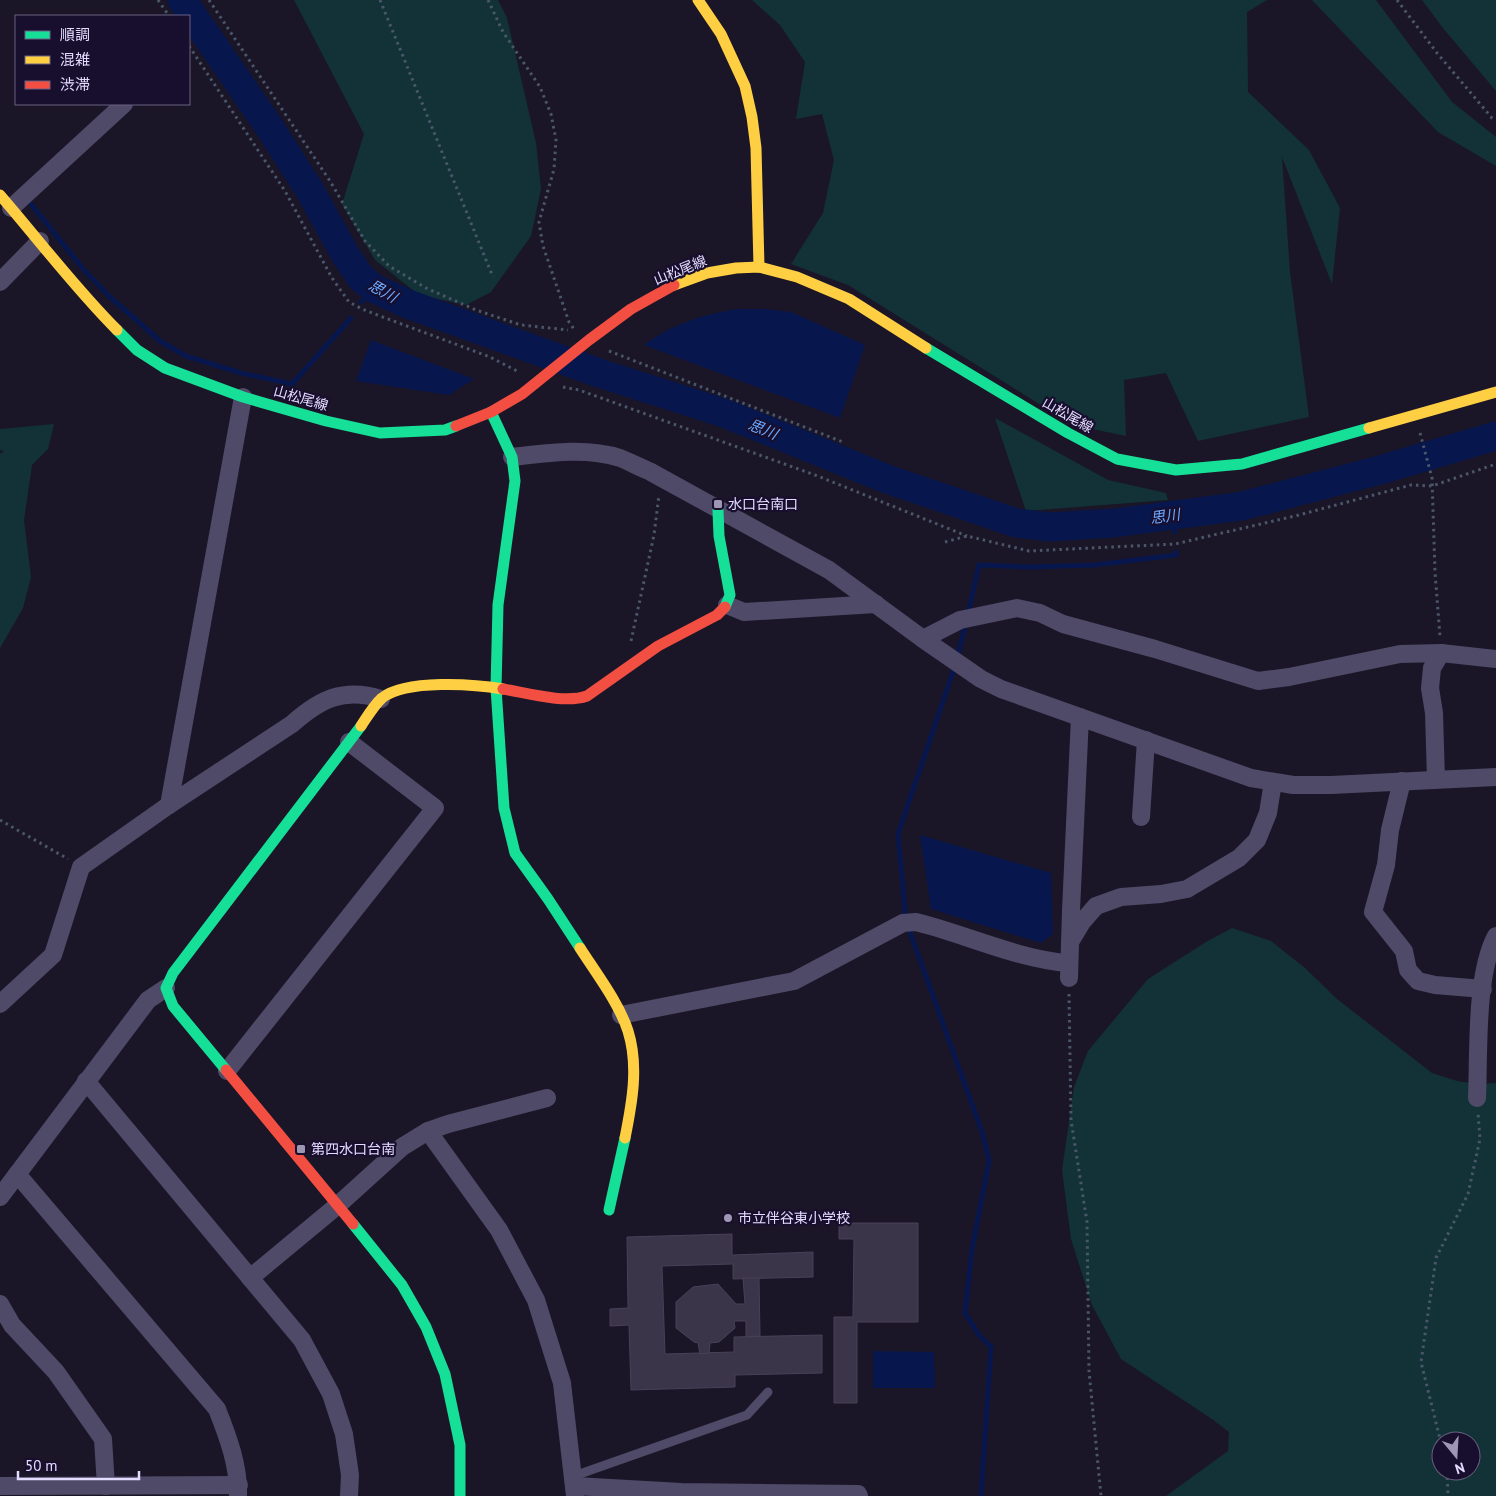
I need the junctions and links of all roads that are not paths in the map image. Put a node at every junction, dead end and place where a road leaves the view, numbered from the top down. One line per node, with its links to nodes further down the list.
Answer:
1 (698, 0): 5 (street)
2 (123, 105): 3 (street)
3 (5, 202): 4 (street, 山松尾線)
4 (40, 242): 6 (street); 8 (street, 山松尾線)
5 (759, 267): 7 (street, 山松尾線); 9 (street, 山松尾線)
6 (0, 282)
7 (1496, 392)
8 (243, 397): 9 (street, 山松尾線); 26 (street)
9 (491, 412): 10 (street)
10 (512, 457): 11 (street); 17 (street)
11 (718, 510): 12 (street); 13 (street)
12 (876, 604): 13 (street); 14 (street)
13 (727, 606): 17 (street)
14 (923, 639): 15 (street); 19 (street)
15 (1441, 653): 16 (street); 23 (street)
16 (1496, 659)
17 (496, 688): 18 (street); 33 (street)
18 (381, 699): 21 (street); 26 (street)
19 (1080, 717): 20 (street); 29 (street)
20 (1146, 740): 25 (street); 27 (street)
21 (349, 742): 30 (street); 34 (street)
22 (1496, 776): 23 (street)
23 (1436, 779): 24 (street)
24 (1402, 781): 25 (street); 31 (street)
25 (1273, 782): 29 (street)
26 (169, 805): 32 (street)
27 (1141, 817)
28 (1496, 936): 31 (street)
29 (1070, 942): 33 (street)
30 (166, 988): 34 (street); 35 (street)
31 (1483, 989): 37 (street)
32 (0, 1004)
33 (621, 1015): 42 (street)
34 (227, 1071): 41 (street)
35 (86, 1082): 39 (street); 43 (street)
36 (547, 1098): 38 (street)
37 (1477, 1098)
38 (428, 1131): 41 (street); 48 (street)
39 (18, 1174): 40 (street); 49 (street)
40 (0, 1197)
41 (338, 1205): 43 (street); 53 (street)
42 (609, 1210)
43 (250, 1278): 52 (street)
44 (0, 1304): 47 (street)
45 (768, 1392): 48 (lane)
46 (0, 1486): 47 (street)
47 (106, 1486): 49 (street)
48 (574, 1486): 50 (street)
49 (238, 1491)
50 (681, 1494): 51 (street)
51 (790, 1495): 54 (street)
52 (349, 1496)
53 (460, 1496)
54 (859, 1496)

